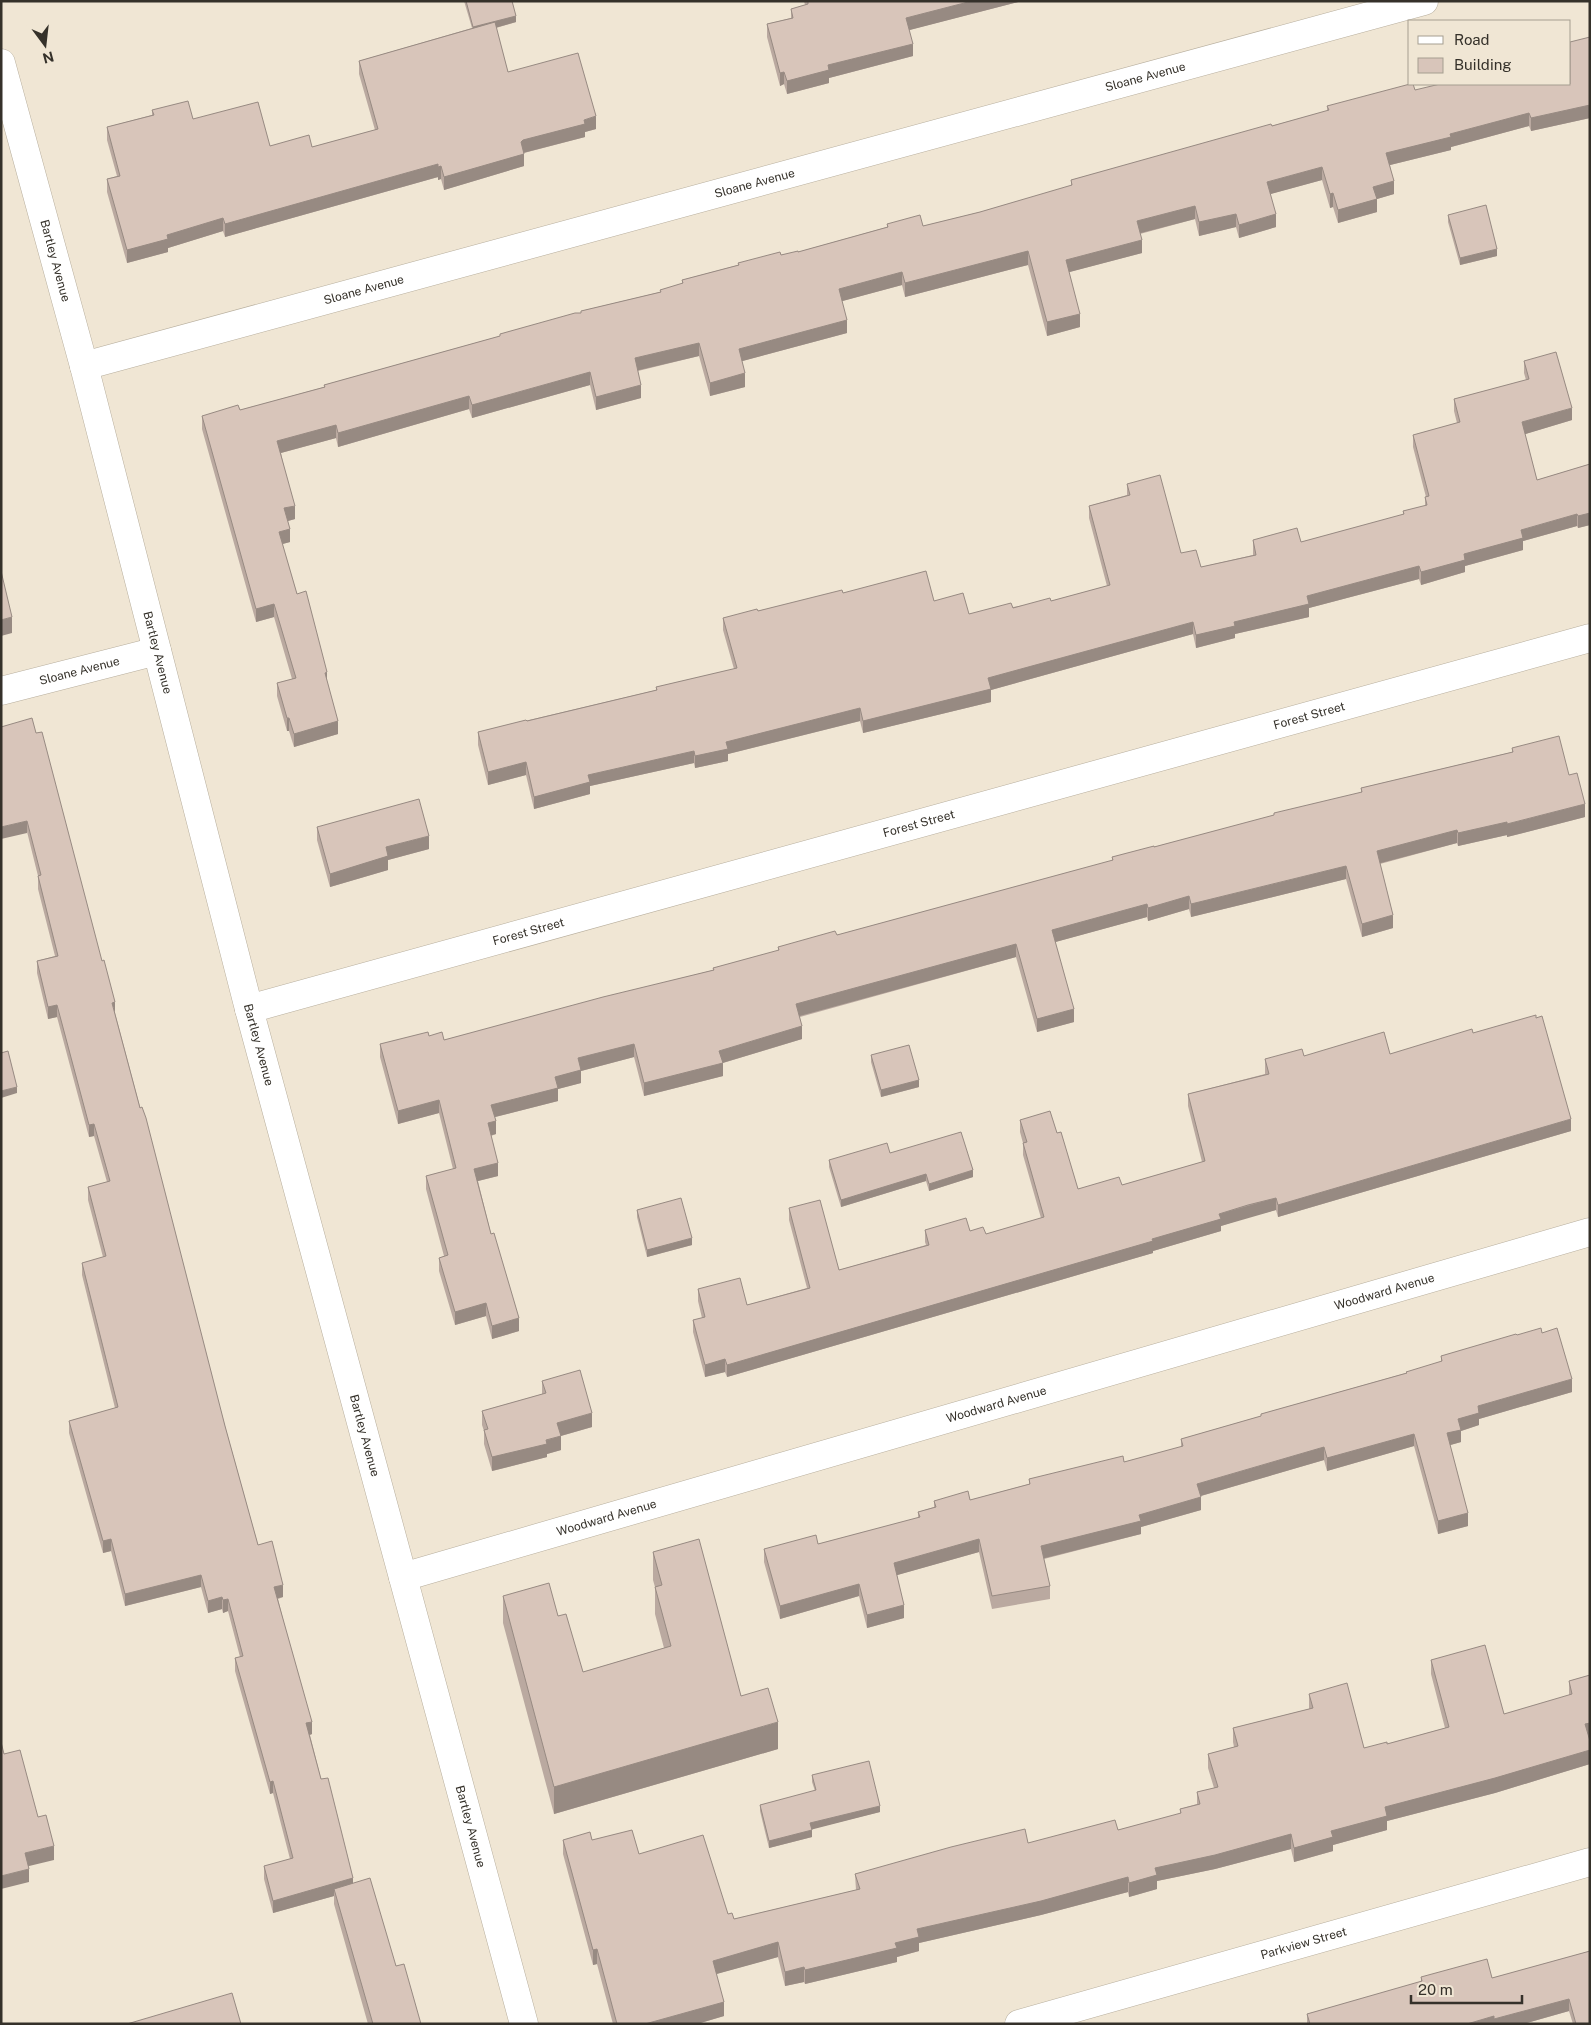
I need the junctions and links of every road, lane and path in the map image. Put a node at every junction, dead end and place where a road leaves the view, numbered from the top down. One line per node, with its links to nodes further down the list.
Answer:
1 (1424, 1): 3 (street, Sloane Avenue)
2 (1, 63): 3 (street, Bartley Avenue)
3 (84, 366): 5 (street, Bartley Avenue)
4 (1590, 638): 7 (street, Forest Street)
5 (157, 651): 6 (street, Sloane Avenue); 7 (street, Bartley Avenue)
6 (1, 691)
7 (249, 1009): 9 (street, Bartley Avenue)
8 (1590, 1232): 9 (street, Woodward Avenue)
9 (403, 1577): 11 (street, Bartley Avenue)
10 (1590, 1862): 12 (street, Parkview Street)
11 (524, 2024)
12 (1019, 2024)

